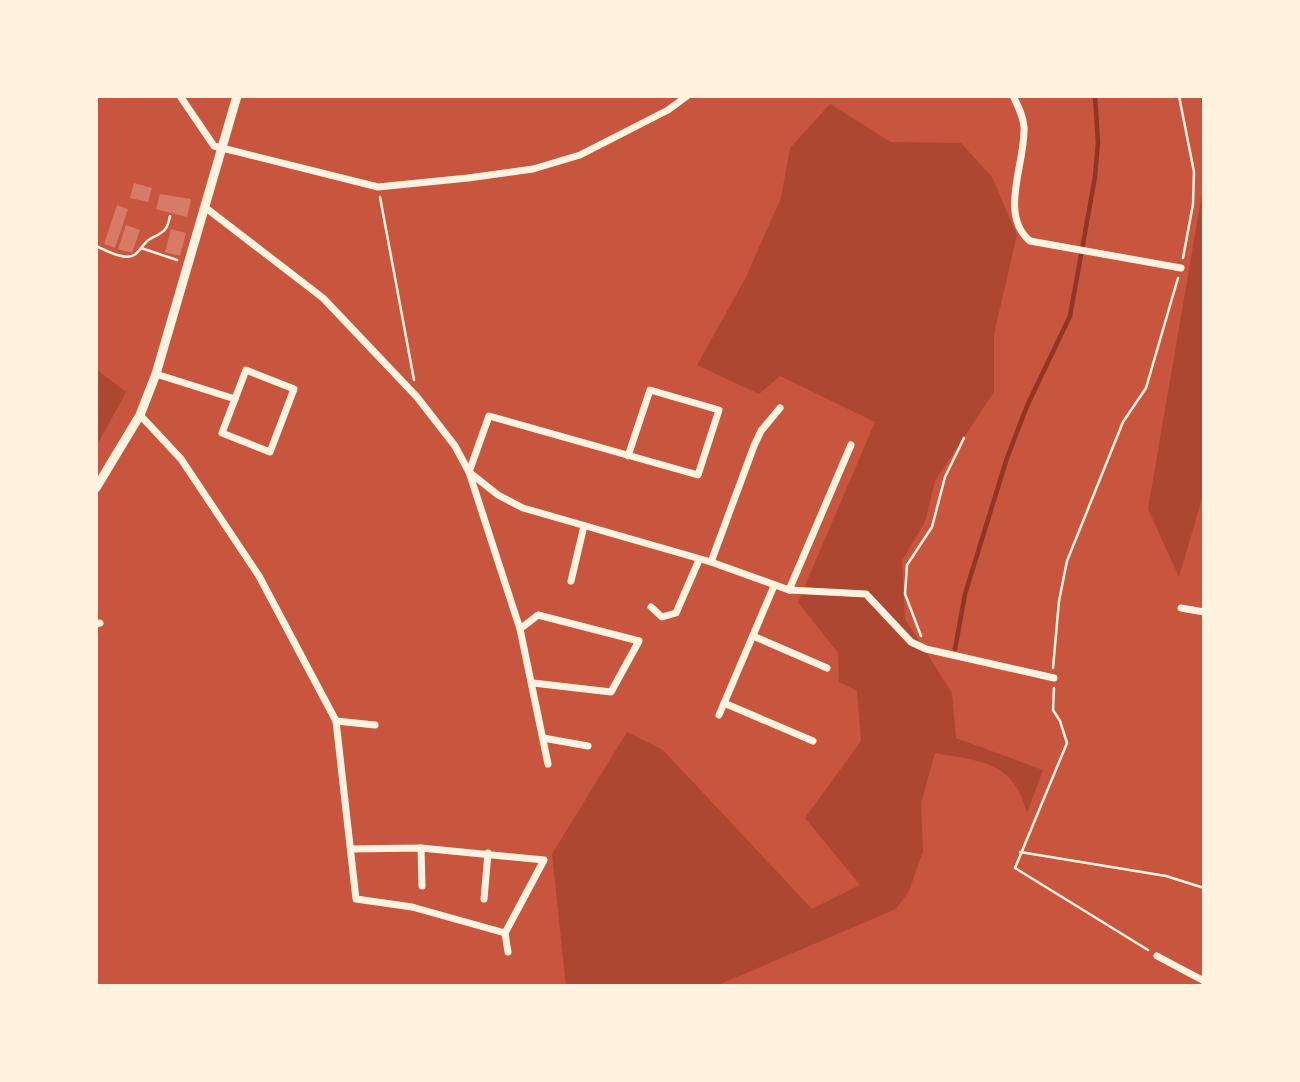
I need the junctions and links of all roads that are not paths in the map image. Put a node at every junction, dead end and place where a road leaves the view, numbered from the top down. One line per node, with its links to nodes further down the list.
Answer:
1 (180, 96): 5 (street)
2 (236, 96): 5 (street)
3 (687, 96): 5 (street)
4 (1013, 96): 7 (street)
5 (223, 150): 6 (street)
6 (206, 208): 8 (street); 14 (street)
7 (1181, 268)
8 (156, 374): 9 (street); 11 (street)
9 (235, 399): 9 (street)
10 (780, 408): 18 (street)
11 (141, 415): 15 (street); 32 (street)
12 (851, 445): 21 (street)
13 (628, 456): 13 (street); 14 (street)
14 (468, 471): 16 (street); 25 (street)
15 (96, 488)
16 (584, 526): 17 (street); 19 (street)
17 (699, 560): 18 (street); 22 (street)
18 (711, 562): 20 (street)
19 (571, 581)
20 (774, 586): 21 (street); 26 (street)
21 (789, 590): 28 (street)
22 (651, 607)
23 (1181, 608): 24 (street)
24 (1204, 612)
25 (520, 629): 29 (street); 29 (street)
26 (753, 636): 27 (street); 30 (street)
27 (827, 668)
28 (1054, 678)
29 (533, 683): 34 (street)
30 (724, 703): 31 (street); 35 (street)
31 (719, 715)
32 (336, 721): 33 (street); 39 (street)
33 (375, 725)
34 (543, 738): 36 (street); 37 (street)
35 (813, 741)
36 (588, 746)
37 (548, 764)
38 (421, 848): 39 (street); 40 (street); 41 (street)
39 (351, 849): 43 (street)
40 (488, 853): 42 (street); 43 (street)
41 (422, 886)
42 (484, 899)
43 (505, 933): 44 (street)
44 (508, 952)
45 (1157, 956): 46 (street)
46 (1204, 981)

